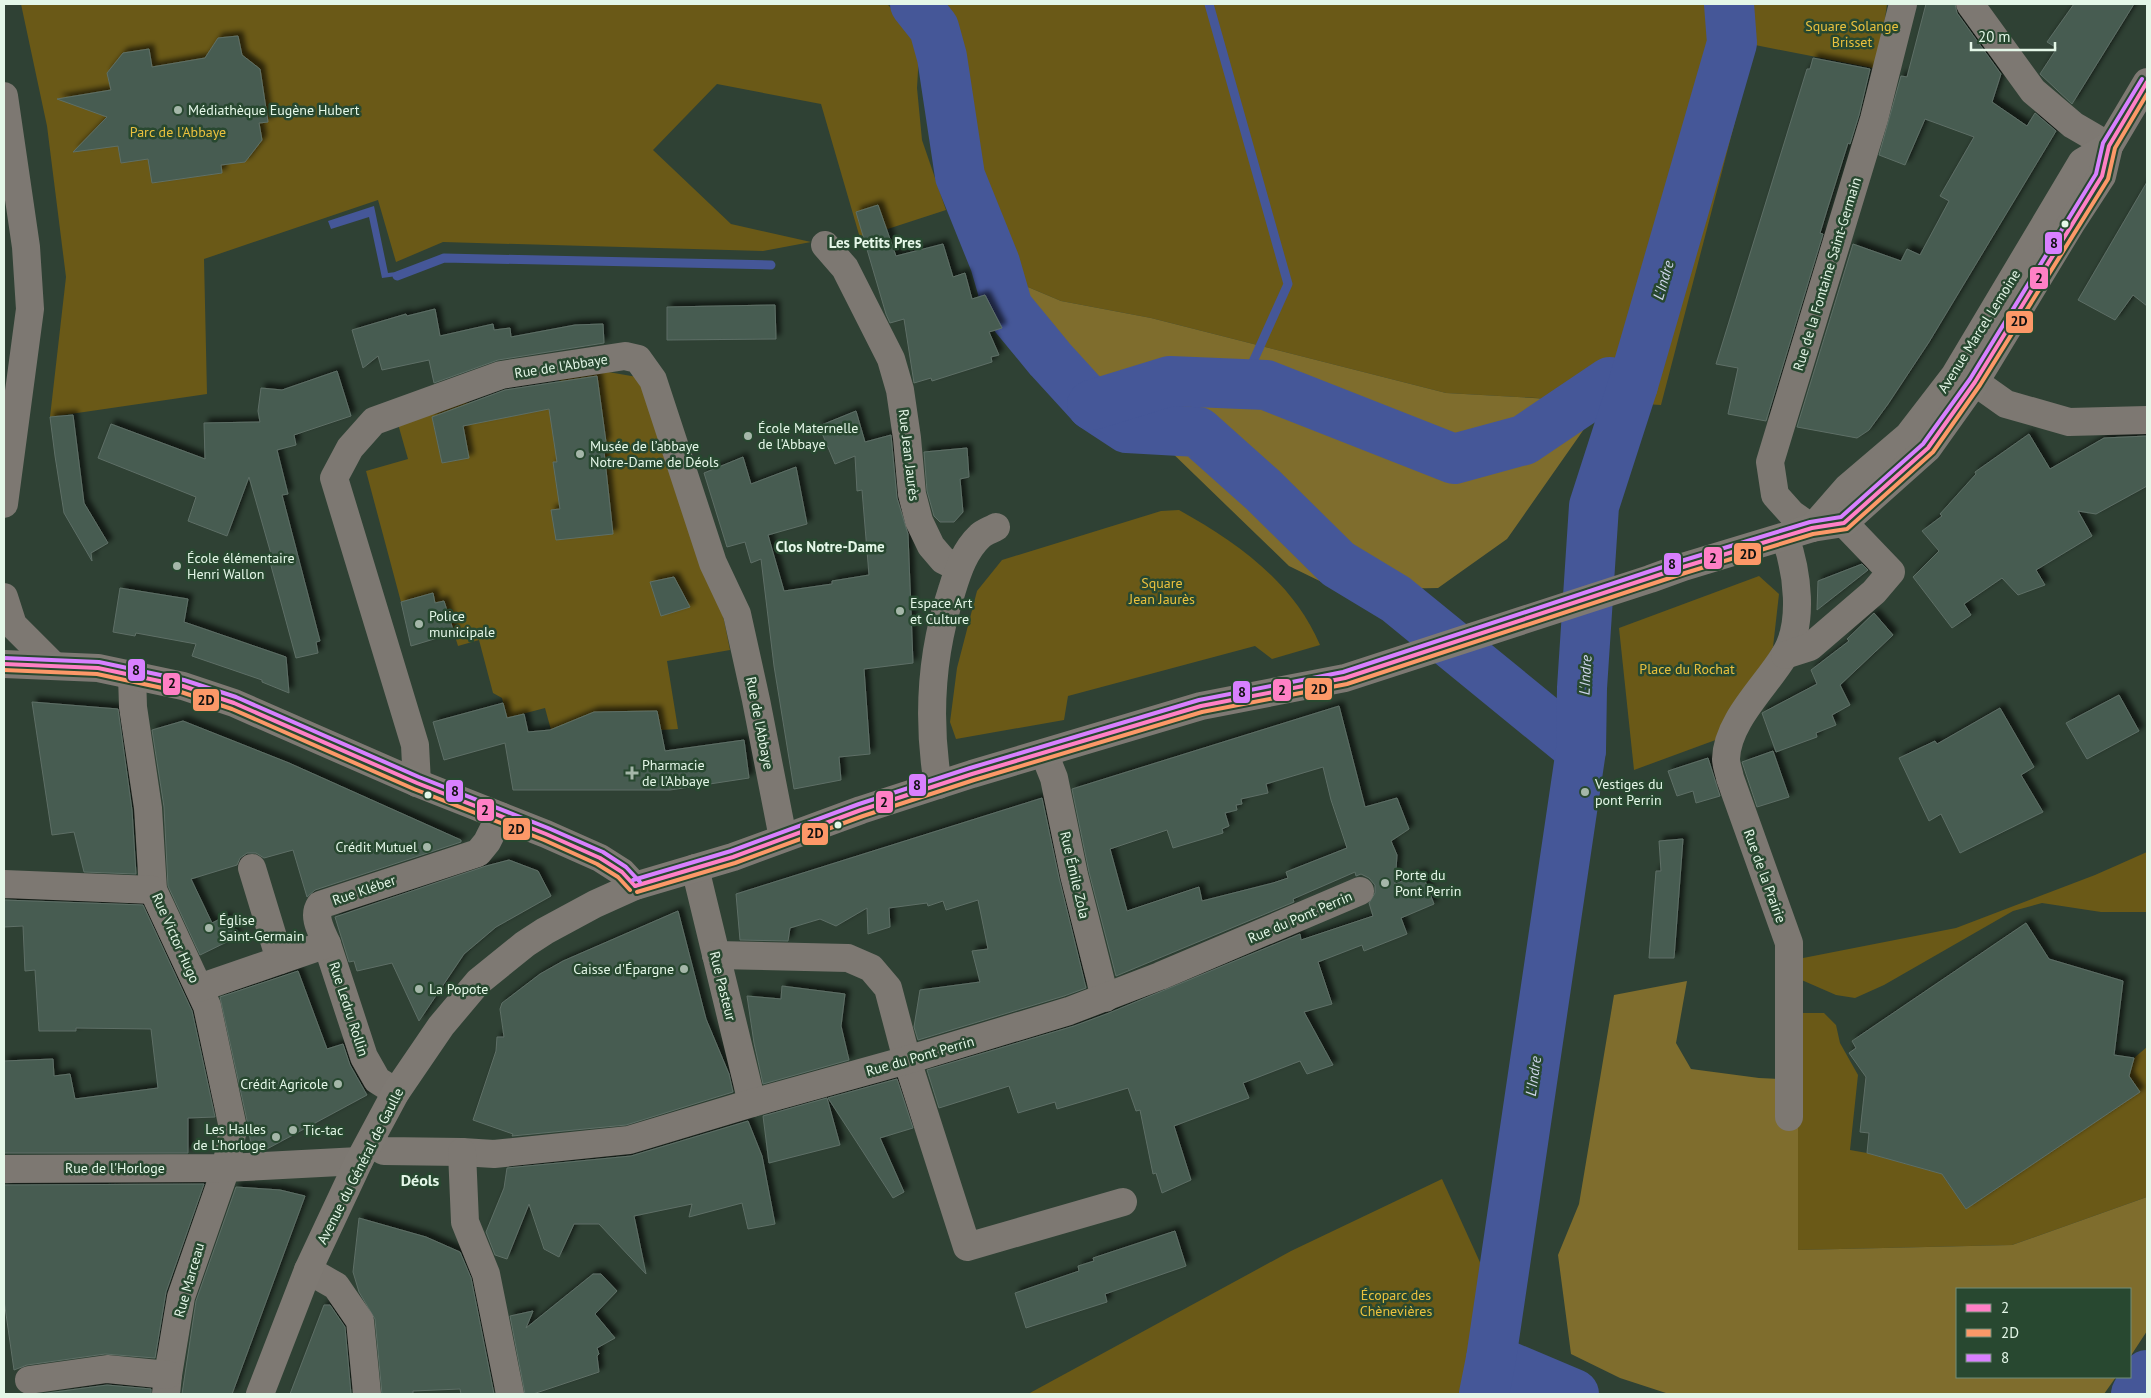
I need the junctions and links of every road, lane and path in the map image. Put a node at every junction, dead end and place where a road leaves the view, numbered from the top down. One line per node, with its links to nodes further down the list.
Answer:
1 (1903, 4): 12 (street, Rue de la Fontaine Saint-Germain)
2 (1970, 4): 5 (street)
3 (2147, 82): 5 (main road, Avenue Marcel Lemoine)
4 (4, 96): 9 (street)
5 (2109, 146): 7 (main road, Avenue Marcel Lemoine); 12 (main road, Avenue Marcel Lemoine)
6 (825, 244): 14 (street, Rue Jean Jaurès)
7 (1976, 382): 8 (street); 10 (main road, Avenue Marcel Lemoine)
8 (2147, 420)
9 (4, 504)
10 (1844, 524): 12 (main road); 16 (street)
11 (996, 527): 14 (street)
12 (1812, 528): 13 (main road)
13 (1785, 537): 16 (street, Rue de la Prairie); 20 (main road, Avenue du Général de Gaulle)
14 (959, 568): 22 (street)
15 (4, 597): 18 (street)
16 (1785, 655): 39 (street, Rue de la Prairie)
17 (4, 664): 18 (main road)
18 (53, 665): 19 (main road)
19 (132, 675): 21 (main road); 29 (street, Rue Victor Hugo)
20 (1044, 753): 22 (main road, Avenue du Général de Gaulle); 35 (street, Rue Émile Zola)
21 (417, 783): 23 (main road); 24 (street, Rue de l'Abbaye)
22 (938, 784): 24 (main road, Avenue du Général de Gaulle)
23 (500, 816): 28 (main road); 31 (street, Rue Kléber)
24 (783, 838): 26 (main road, Avenue du Général de Gaulle)
25 (252, 868): 33 (street)
26 (695, 868): 28 (main road, Avenue du Général de Gaulle); 32 (street, Rue Pasteur)
27 (4, 884): 29 (street)
28 (635, 886): 37 (main road, Avenue du Général de Gaulle)
29 (153, 890): 34 (street, Rue Victor Hugo)
30 (1360, 891): 35 (street, Rue du Pont Perrin)
31 (327, 944): 33 (street); 37 (street, Rue Ledru Rollin)
32 (716, 955): 36 (street); 38 (street, Rue Pasteur)
33 (280, 960): 34 (street)
34 (199, 988): 42 (street, Rue Victor Hugo)
35 (1105, 998): 36 (street, Rue du Pont Perrin)
36 (907, 1060): 38 (street, Rue du Pont Perrin); 44 (street)
37 (396, 1092): 40 (main road, Avenue du Général de Gaulle)
38 (752, 1103): 41 (street, Rue du Pont Perrin)
39 (1789, 1117)
40 (365, 1152): 41 (street, Rue du Pont Perrin); 42 (street, Rue de l'Horloge); 45 (main road, Avenue du Général de Gaulle)
41 (462, 1152): 50 (street)
42 (226, 1168): 43 (street, Rue de l'Horloge); 47 (street, Rue Marceau)
43 (4, 1169)
44 (1123, 1202)
45 (308, 1270): 48 (main road, Avenue du Général de Gaulle); 49 (street)
46 (30, 1380): 47 (street)
47 (167, 1384)
48 (260, 1394)
49 (366, 1394)
50 (510, 1394)

